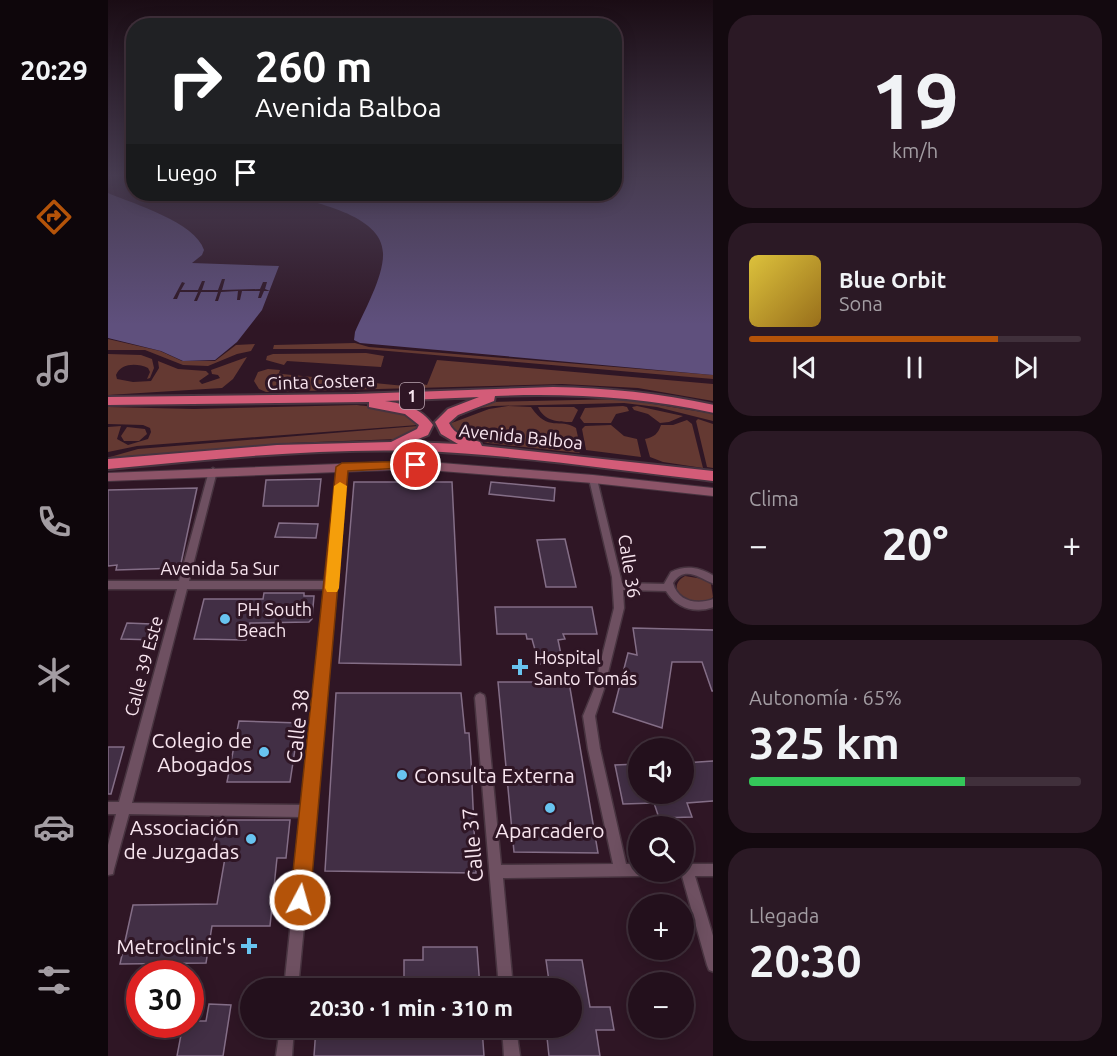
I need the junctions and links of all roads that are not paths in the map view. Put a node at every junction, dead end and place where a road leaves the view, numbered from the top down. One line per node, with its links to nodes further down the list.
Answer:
1 (504, 392): 2 (highway, Cinta Costera / 1); 4 (highway, Cinta Costera / 1); 6 (highway)
2 (327, 399): 3 (highway, Cinta Costera / 1); 5 (highway)
3 (108, 401)
4 (713, 409)
5 (380, 446): 6 (highway, Avenida Balboa); 7 (highway, Avenida Balboa)
6 (496, 452): 10 (highway, Avenida Balboa)
7 (108, 464)
8 (342, 467): 9 (main road, Avenida Balboa); 12 (main road, Avenida Balboa); 17 (street, Calle 38)
9 (213, 471): 11 (main road, Avenida Balboa); 16 (street, Calle 39 Este)
10 (713, 476)
11 (108, 477)
12 (593, 479): 13 (main road, Avenida Balboa); 18 (street, Calle 36)
13 (713, 492)
14 (713, 580): 19 (street)
15 (108, 585): 16 (street, Avenida 5a Sur)
16 (183, 585): 17 (street, Avenida 5a Sur); 22 (street, Calle 39 Este)
17 (332, 585): 24 (street, Calle 38)
18 (617, 586): 19 (street); 26 (street, Calle 36)
19 (669, 588): 20 (street)
20 (713, 603)
21 (480, 698): 30 (street, Calle 37)
22 (124, 807): 23 (street); 24 (street); 25 (street, Calle 39 Este)
23 (108, 808)
24 (309, 811): 33 (street, Calle 38)
25 (108, 869)
26 (621, 870): 27 (street); 30 (street)
27 (628, 870)
28 (694, 870): 29 (street)
29 (713, 870)
30 (495, 872): 34 (street, Calle 37)
31 (690, 882): 32 (street)
32 (713, 962)
33 (292, 978)
34 (505, 978)
35 (286, 1038): 37 (street)
36 (510, 1038): 38 (street)
37 (284, 1056)
38 (512, 1056)

